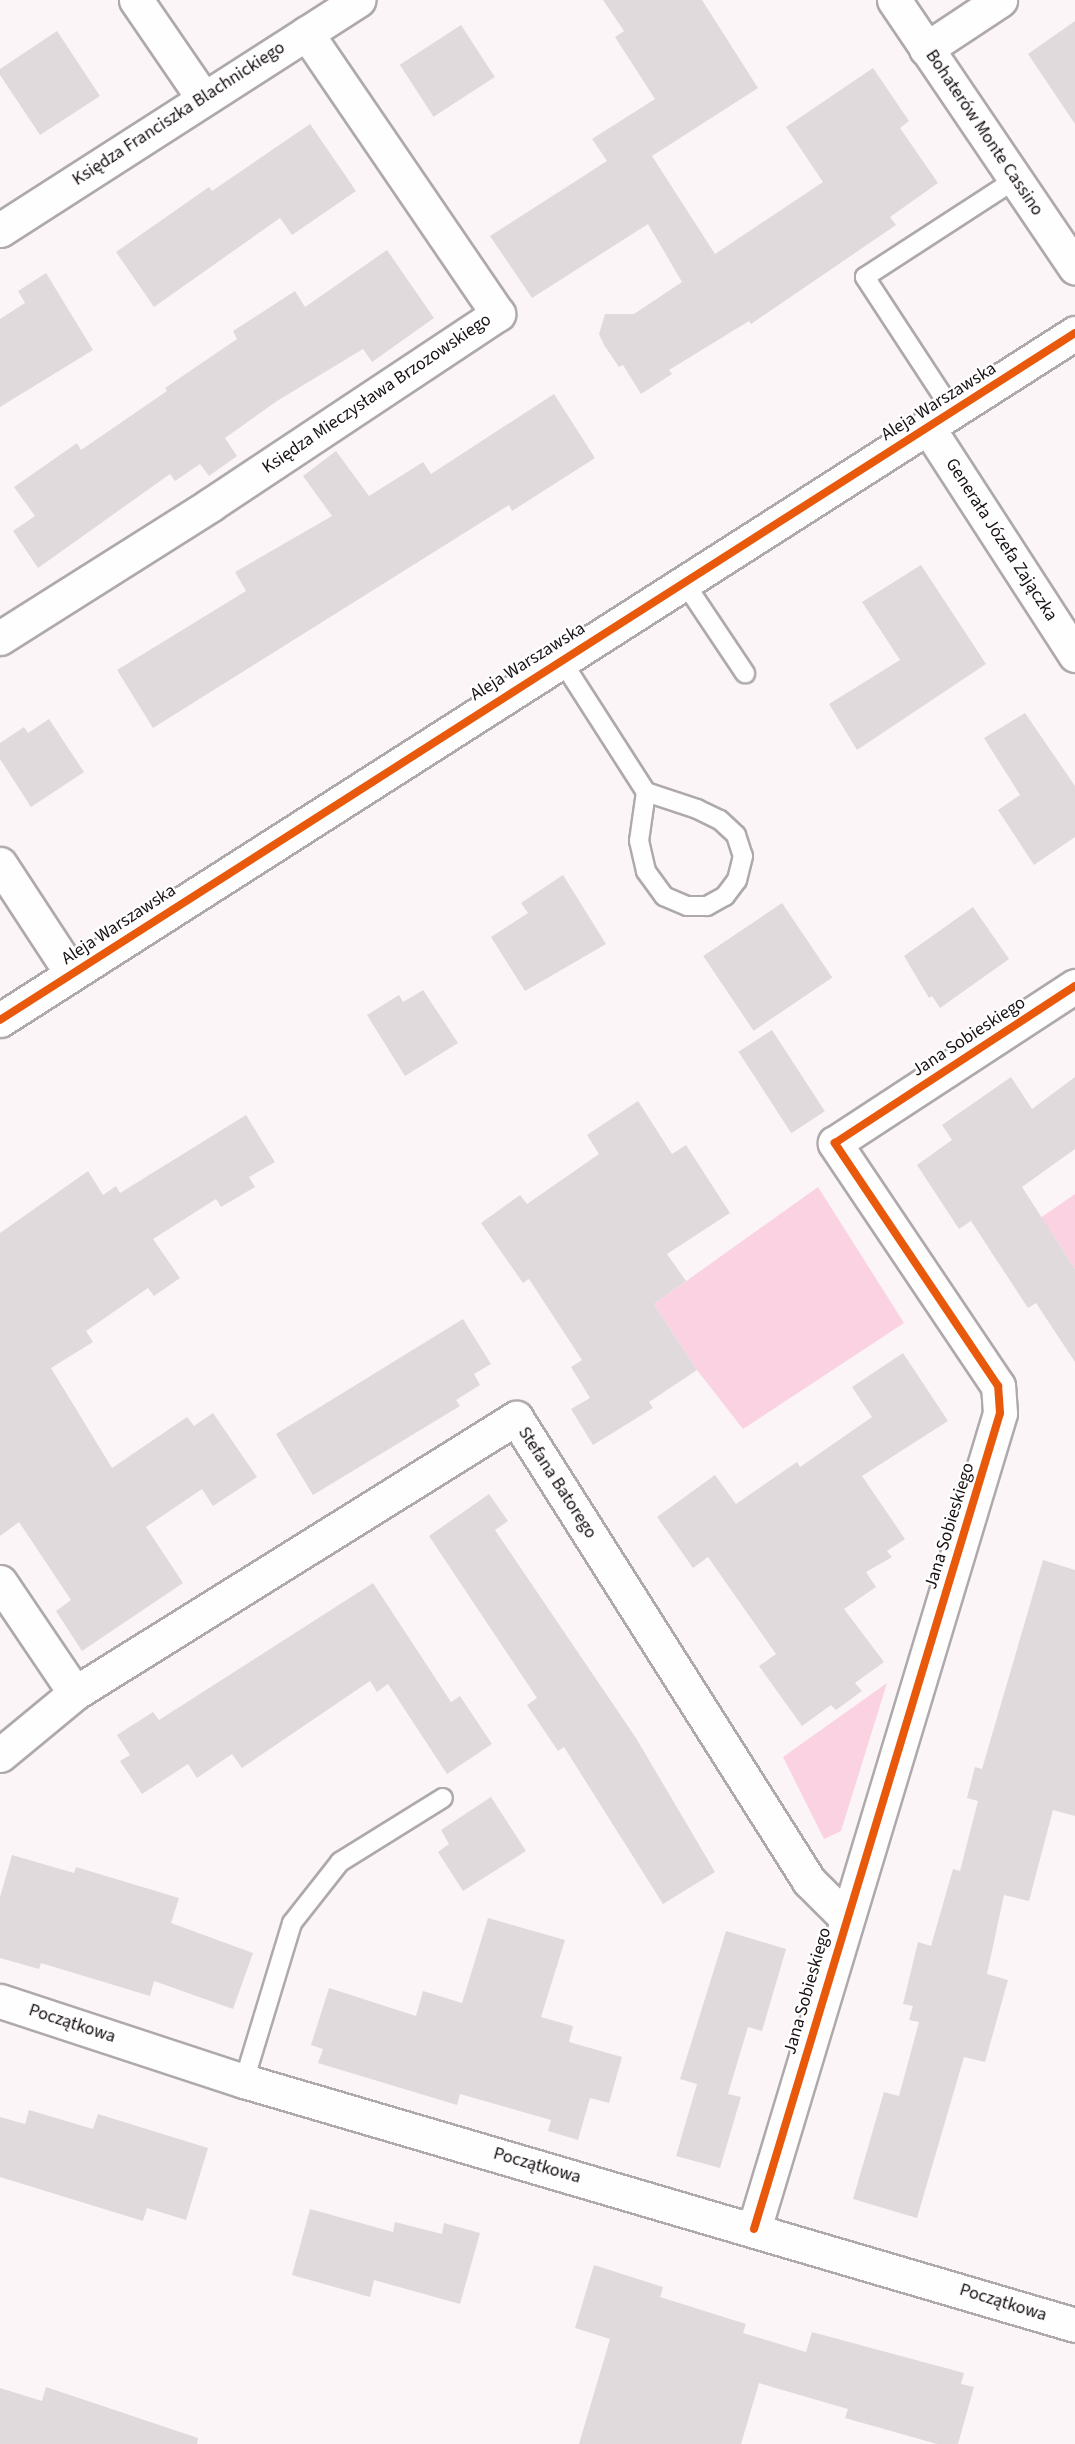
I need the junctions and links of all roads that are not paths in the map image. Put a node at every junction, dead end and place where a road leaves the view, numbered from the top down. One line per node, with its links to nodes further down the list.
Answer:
1 (136, 0): 7 (street)
2 (358, 0): 5 (street, Księdza Franciszka Blachnickiego)
3 (894, 0): 6 (street, Bohaterów Monte Cassino)
4 (1000, 0): 6 (street)
5 (306, 33): 7 (street, Księdza Franciszka Blachnickiego); 14 (street, Księdza Mieczysława Brzozowskiego)
6 (926, 49): 8 (street, Bohaterów Monte Cassino)
7 (203, 98): 9 (street, Księdza Franciszka Blachnickiego)
8 (1016, 179): 10 (street, Bohaterów Monte Cassino); 12 (lane)
9 (0, 230)
10 (1075, 267)
11 (1075, 333): 12 (street, Aleja Warszawska)
12 (940, 418): 13 (street, Aleja Warszawska); 15 (street, Generała Józefa Zajączka)
13 (684, 582): 16 (street, Aleja Warszawska); 17 (lane)
14 (0, 638)
15 (1075, 655)
16 (560, 658): 18 (lane); 20 (street, Aleja Warszawska)
17 (745, 673)
18 (646, 792): 18 (lane)
19 (0, 864): 20 (street)
20 (72, 974): 22 (street, Aleja Warszawska)
21 (1075, 986): 27 (street, Jana Sobieskiego)
22 (0, 1020)
23 (0, 1582): 24 (street)
24 (75, 1693): 25 (street, Stefana Batorego); 27 (street, Stefana Batorego)
25 (0, 1755)
26 (443, 1798): 29 (lane)
27 (846, 1918): 30 (street, Jana Sobieskiego)
28 (0, 2001): 29 (street, Początkowa)
29 (244, 2081): 30 (street, Początkowa)
30 (754, 2229): 31 (street, Początkowa)
31 (1075, 2325)

